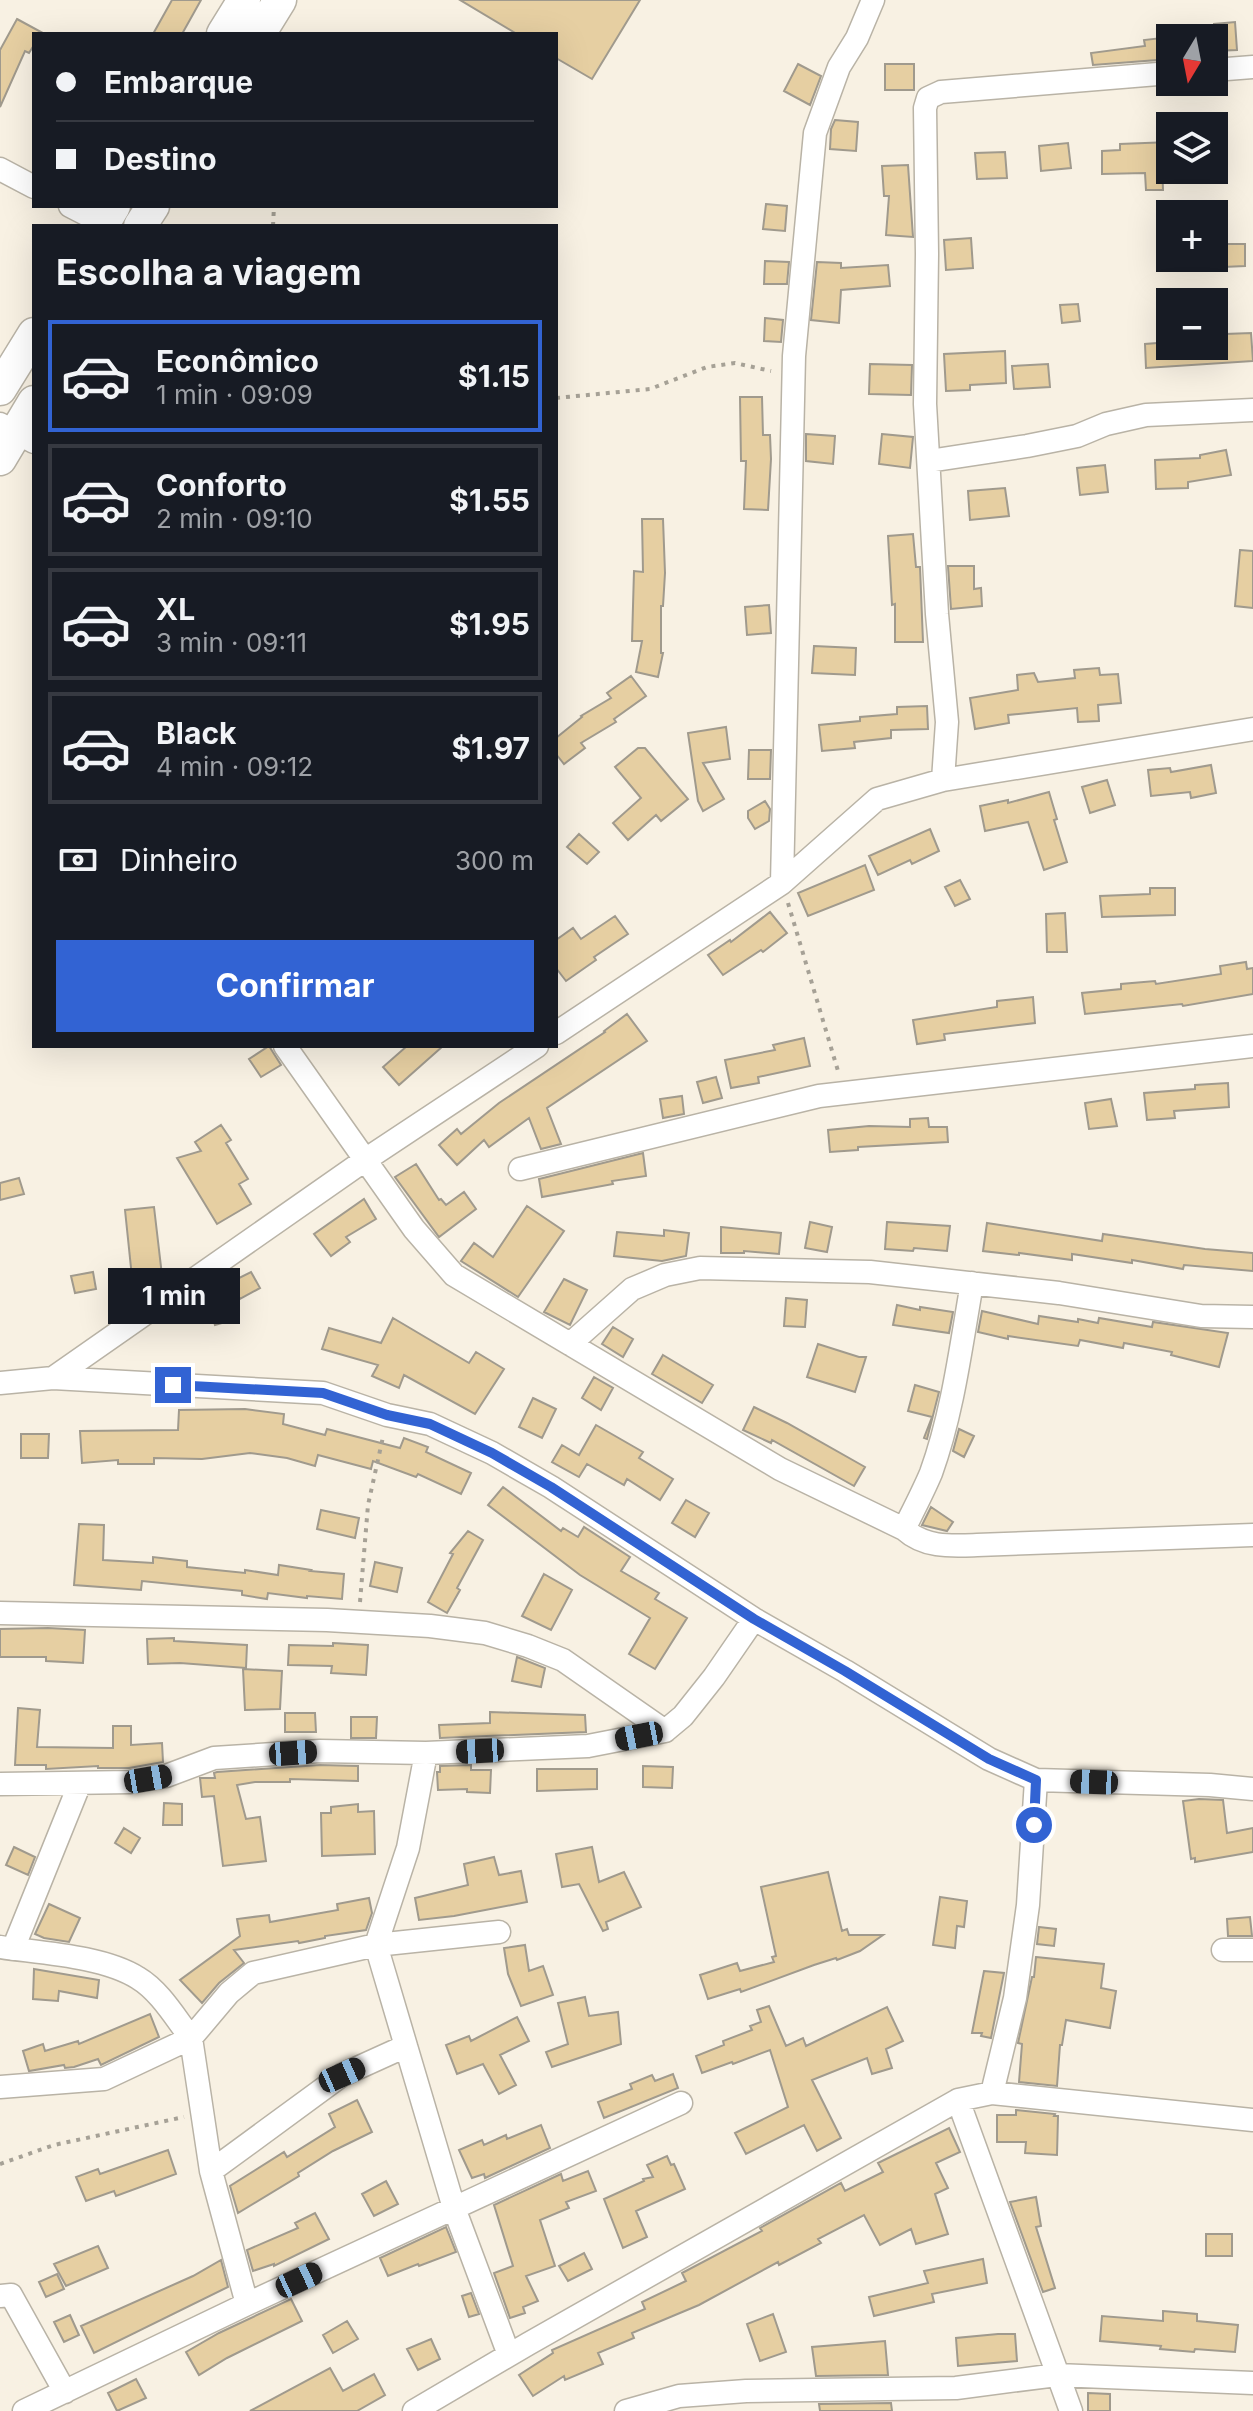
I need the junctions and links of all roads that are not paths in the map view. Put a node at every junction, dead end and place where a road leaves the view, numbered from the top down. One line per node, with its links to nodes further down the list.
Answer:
1 (244, 0): 4 (street)
2 (280, 0): 5 (street)
3 (873, 0): 22 (street)
4 (224, 32)
5 (260, 32)
6 (1253, 67): 7 (street)
7 (1228, 69)
8 (1156, 74): 19 (street)
9 (0, 169): 10 (street)
10 (32, 186)
11 (76, 208): 12 (street)
12 (106, 218)
13 (32, 337): 14 (street)
14 (0, 389)
15 (32, 406): 17 (street)
16 (1253, 410): 19 (street)
17 (17, 432): 18 (street)
18 (0, 459)
19 (929, 461): 21 (street)
20 (1253, 729): 21 (street)
21 (943, 780): 22 (street)
22 (782, 883): 23 (street)
23 (558, 1032)
24 (1253, 1046): 28 (street)
25 (286, 1048): 27 (street)
26 (534, 1048): 27 (street)
27 (365, 1160): 31 (street); 32 (street)
28 (520, 1169)
29 (972, 1283): 30 (street); 31 (street); 34 (street)
30 (1253, 1317)
31 (570, 1344): 34 (street)
32 (53, 1378): 33 (street); 37 (street)
33 (0, 1383)
34 (904, 1529): 35 (street)
35 (1253, 1535)
36 (0, 1613): 38 (street)
37 (754, 1619): 38 (street); 40 (street)
38 (665, 1731): 39 (street)
39 (426, 1753): 41 (street); 45 (street)
40 (1036, 1780): 43 (street); 52 (street)
41 (80, 1783): 42 (street); 46 (street)
42 (0, 1784)
43 (1253, 1789)
44 (499, 1932): 45 (street)
45 (376, 1945): 49 (street); 50 (street)
46 (6, 1948): 49 (street)
47 (1223, 1950): 48 (street)
48 (1253, 1950)
49 (191, 2038): 51 (street); 56 (street)
50 (406, 2046): 56 (street); 57 (street)
51 (0, 2087)
52 (992, 2093): 53 (street); 55 (street)
53 (958, 2100): 60 (street); 61 (street)
54 (681, 2103): 57 (street)
55 (1253, 2120)
56 (211, 2171): 59 (street)
57 (454, 2208): 59 (street); 60 (street)
58 (0, 2296): 63 (street)
59 (247, 2304): 63 (street)
60 (509, 2355): 65 (street)
61 (1057, 2375): 62 (street); 66 (street); 67 (street)
62 (1253, 2383)
63 (65, 2392): 64 (street)
64 (24, 2411)
65 (414, 2411)
66 (626, 2411)
67 (1071, 2411)

